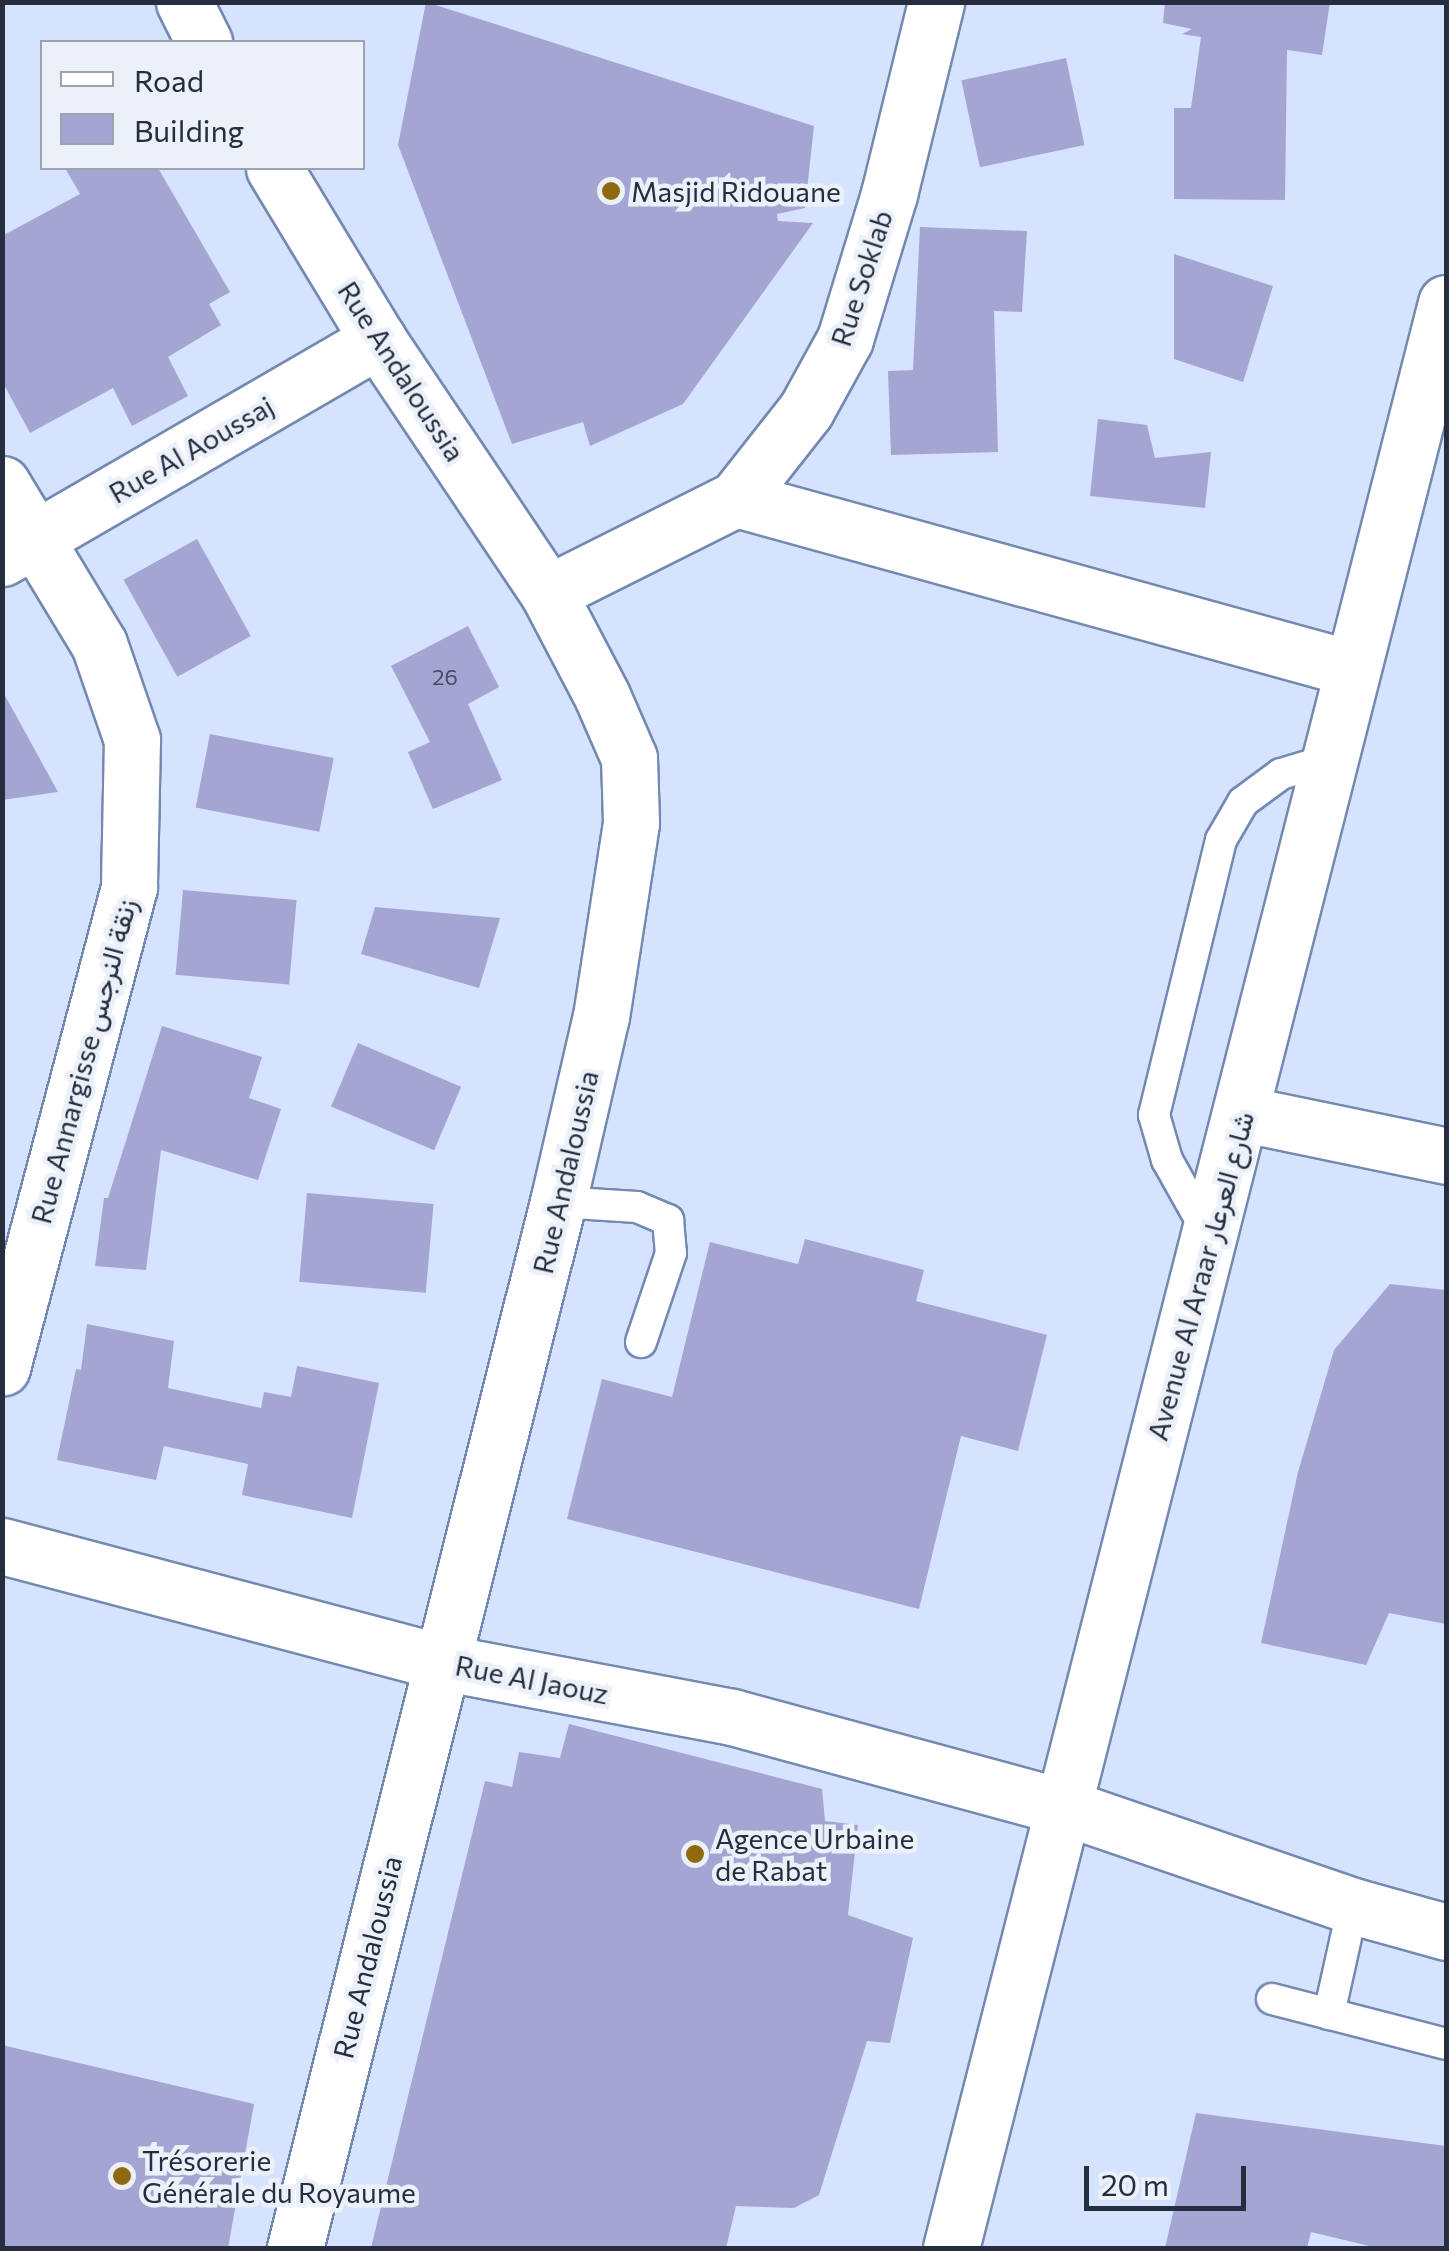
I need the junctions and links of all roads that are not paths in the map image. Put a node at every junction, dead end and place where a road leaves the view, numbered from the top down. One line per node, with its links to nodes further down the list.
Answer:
1 (184, 2): 3 (street)
2 (936, 2): 9 (street, Rue Soklab)
3 (203, 40)
4 (275, 170): 6 (street, Rue Andaloussia)
5 (1446, 303): 7 (street, Avenue Al Araar شارع العرعار)
6 (378, 340): 10 (street, Rue Al Aoussaj); 11 (street, Rue Andaloussia)
7 (1435, 406): 12 (street, Avenue Al Araar شارع العرعار)
8 (2, 484): 10 (street, Rue Annargisse زنقة النرجس)
9 (736, 499): 11 (street, Rue Soklab); 12 (street)
10 (20, 549): 19 (street, Rue Annargisse زنقة النرجس)
11 (548, 593): 16 (street, Rue Andaloussia)
12 (1350, 668): 13 (street, Avenue Al Araar شارع العرعار)
13 (1332, 759): 14 (street, Avenue Al Araar شارع العرعار); 17 (lane)
14 (1244, 1114): 15 (street); 17 (street, Avenue Al Araar شارع العرعار)
15 (1446, 1156)
16 (558, 1202): 18 (lane); 21 (street, Rue Andaloussia)
17 (1209, 1236): 22 (street, Avenue Al Araar شارع العرعار)
18 (641, 1342)
19 (2, 1367)
20 (2, 1546): 21 (street, Rue Al Jaouz)
21 (441, 1662): 22 (street, Rue Al Jaouz); 28 (street, Rue Andaloussia)
22 (1064, 1806): 23 (street, Rue Al Jaouz); 29 (street, Avenue Al Araar شارع العرعار)
23 (1353, 1906): 24 (street, Rue Al Jaouz); 26 (lane)
24 (1446, 1932)
25 (1272, 1999): 26 (lane)
26 (1329, 2014): 27 (lane)
27 (1446, 2044)
28 (295, 2248)
29 (952, 2248)

